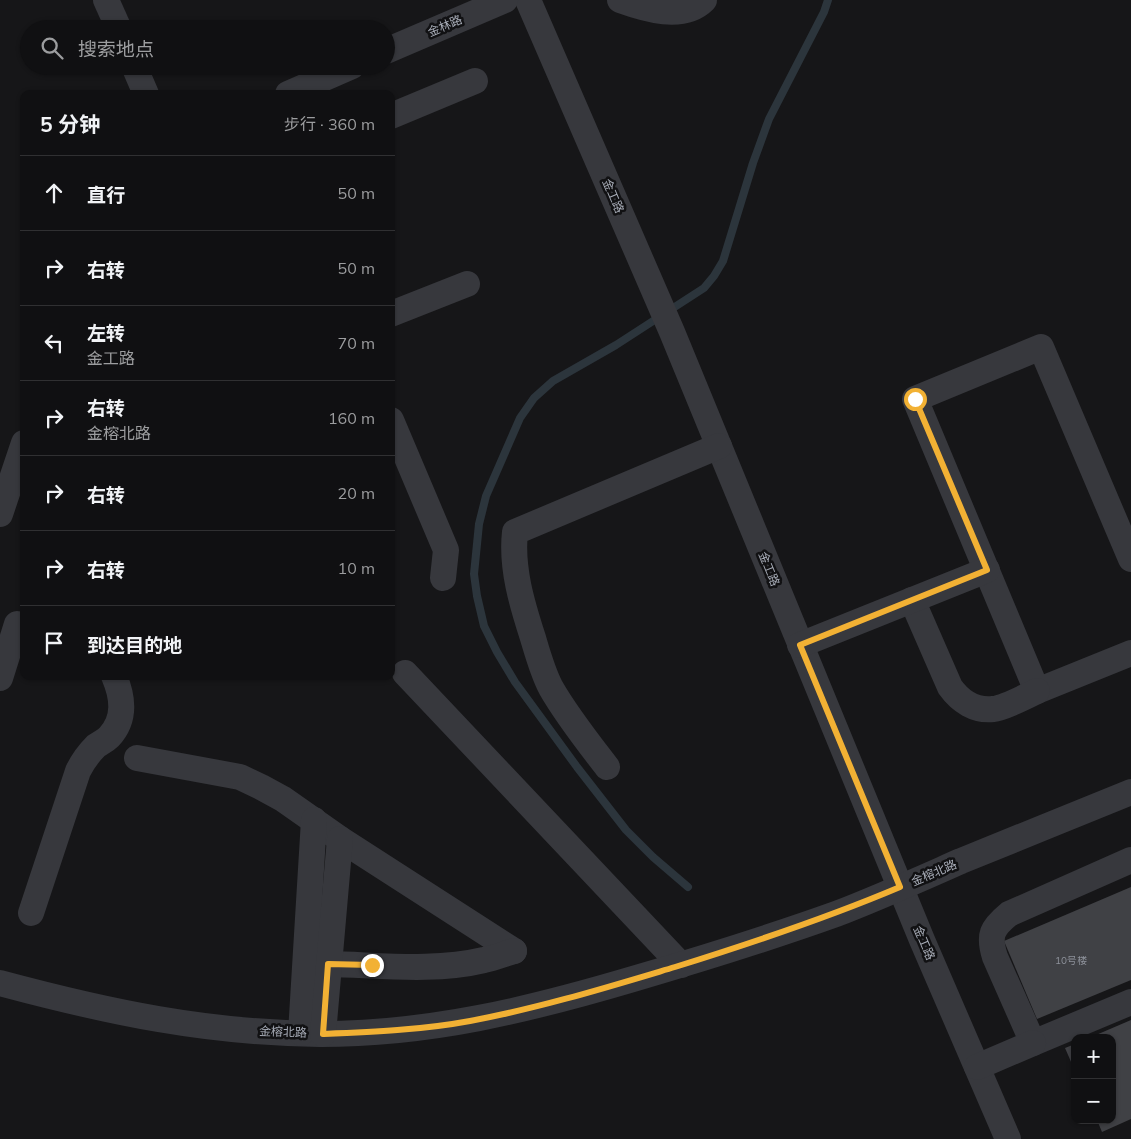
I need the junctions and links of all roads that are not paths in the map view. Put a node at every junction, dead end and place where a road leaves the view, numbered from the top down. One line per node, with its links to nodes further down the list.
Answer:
1 (106, 0): 6 (street)
2 (504, 0): 7 (street, 金林路)
3 (528, 0): 17 (street, 金工路)
4 (620, 0): 5 (street)
5 (704, 0)
6 (115, 20)
7 (395, 47)
8 (138, 75): 11 (street)
9 (331, 75): 12 (street)
10 (474, 81): 13 (street)
11 (144, 90)
12 (297, 90)
13 (395, 114)
14 (466, 284): 15 (street)
15 (395, 312)
16 (395, 429): 22 (street)
17 (719, 446): 25 (street, 金工路); 32 (street)
18 (20, 455): 19 (street)
19 (0, 514)
20 (1131, 559): 21 (street)
21 (987, 570): 23 (street); 30 (street)
22 (444, 578)
23 (912, 600): 25 (street); 30 (street)
24 (13, 624): 28 (street)
25 (800, 645): 37 (street, 金工路)
26 (1131, 653): 30 (street)
27 (405, 673): 40 (street)
28 (0, 678)
29 (116, 680): 38 (street)
30 (1038, 691)
31 (137, 758): 34 (street)
32 (606, 767)
33 (1131, 792): 37 (street, 金榕北路)
34 (314, 820): 35 (street); 43 (street)
35 (340, 839): 39 (street); 39 (street)
36 (1131, 860): 44 (street)
37 (900, 887): 40 (street, 金榕北路); 45 (street, 金工路)
38 (31, 914)
39 (328, 964): 43 (street)
40 (681, 965): 43 (street, 金榕北路)
41 (0, 983): 43 (street, 金榕北路)
42 (1131, 1002): 44 (street)
43 (312, 1034)
44 (1033, 1043): 45 (street)
45 (977, 1067): 46 (street, 金工路)
46 (1008, 1139)

